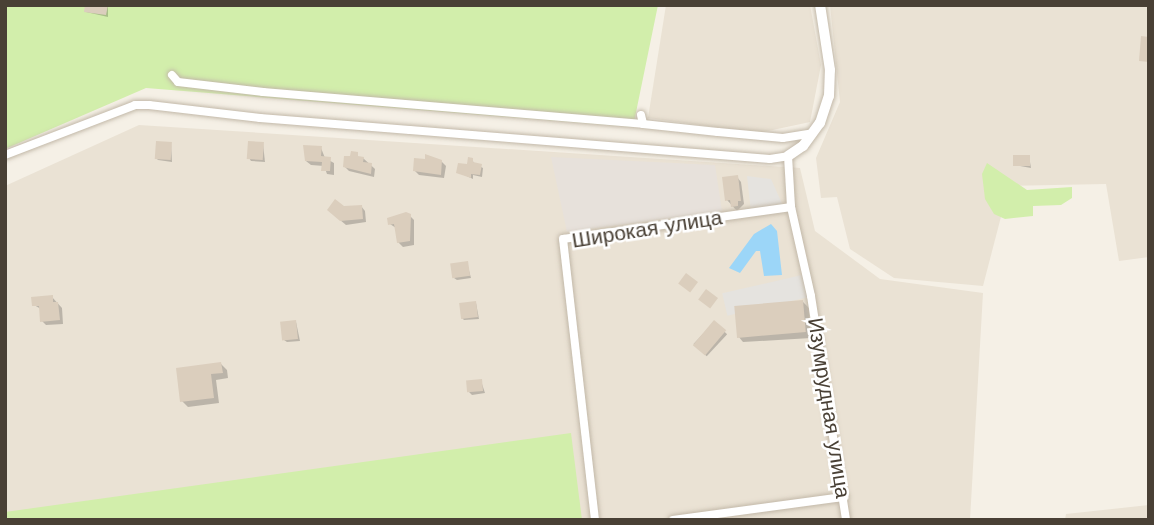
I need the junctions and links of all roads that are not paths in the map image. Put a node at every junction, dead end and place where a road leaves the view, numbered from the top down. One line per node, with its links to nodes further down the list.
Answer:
1 (820, 5): 3 (street)
2 (172, 75): 3 (street)
3 (813, 132): 5 (street)
4 (5, 155): 5 (street)
5 (788, 156): 6 (street)
6 (791, 207): 7 (street, Изумрудная улица); 8 (street, Широкая улица)
7 (844, 497): 9 (street); 10 (street, Изумрудная улица)
8 (595, 520)
9 (673, 520)
10 (846, 520)

